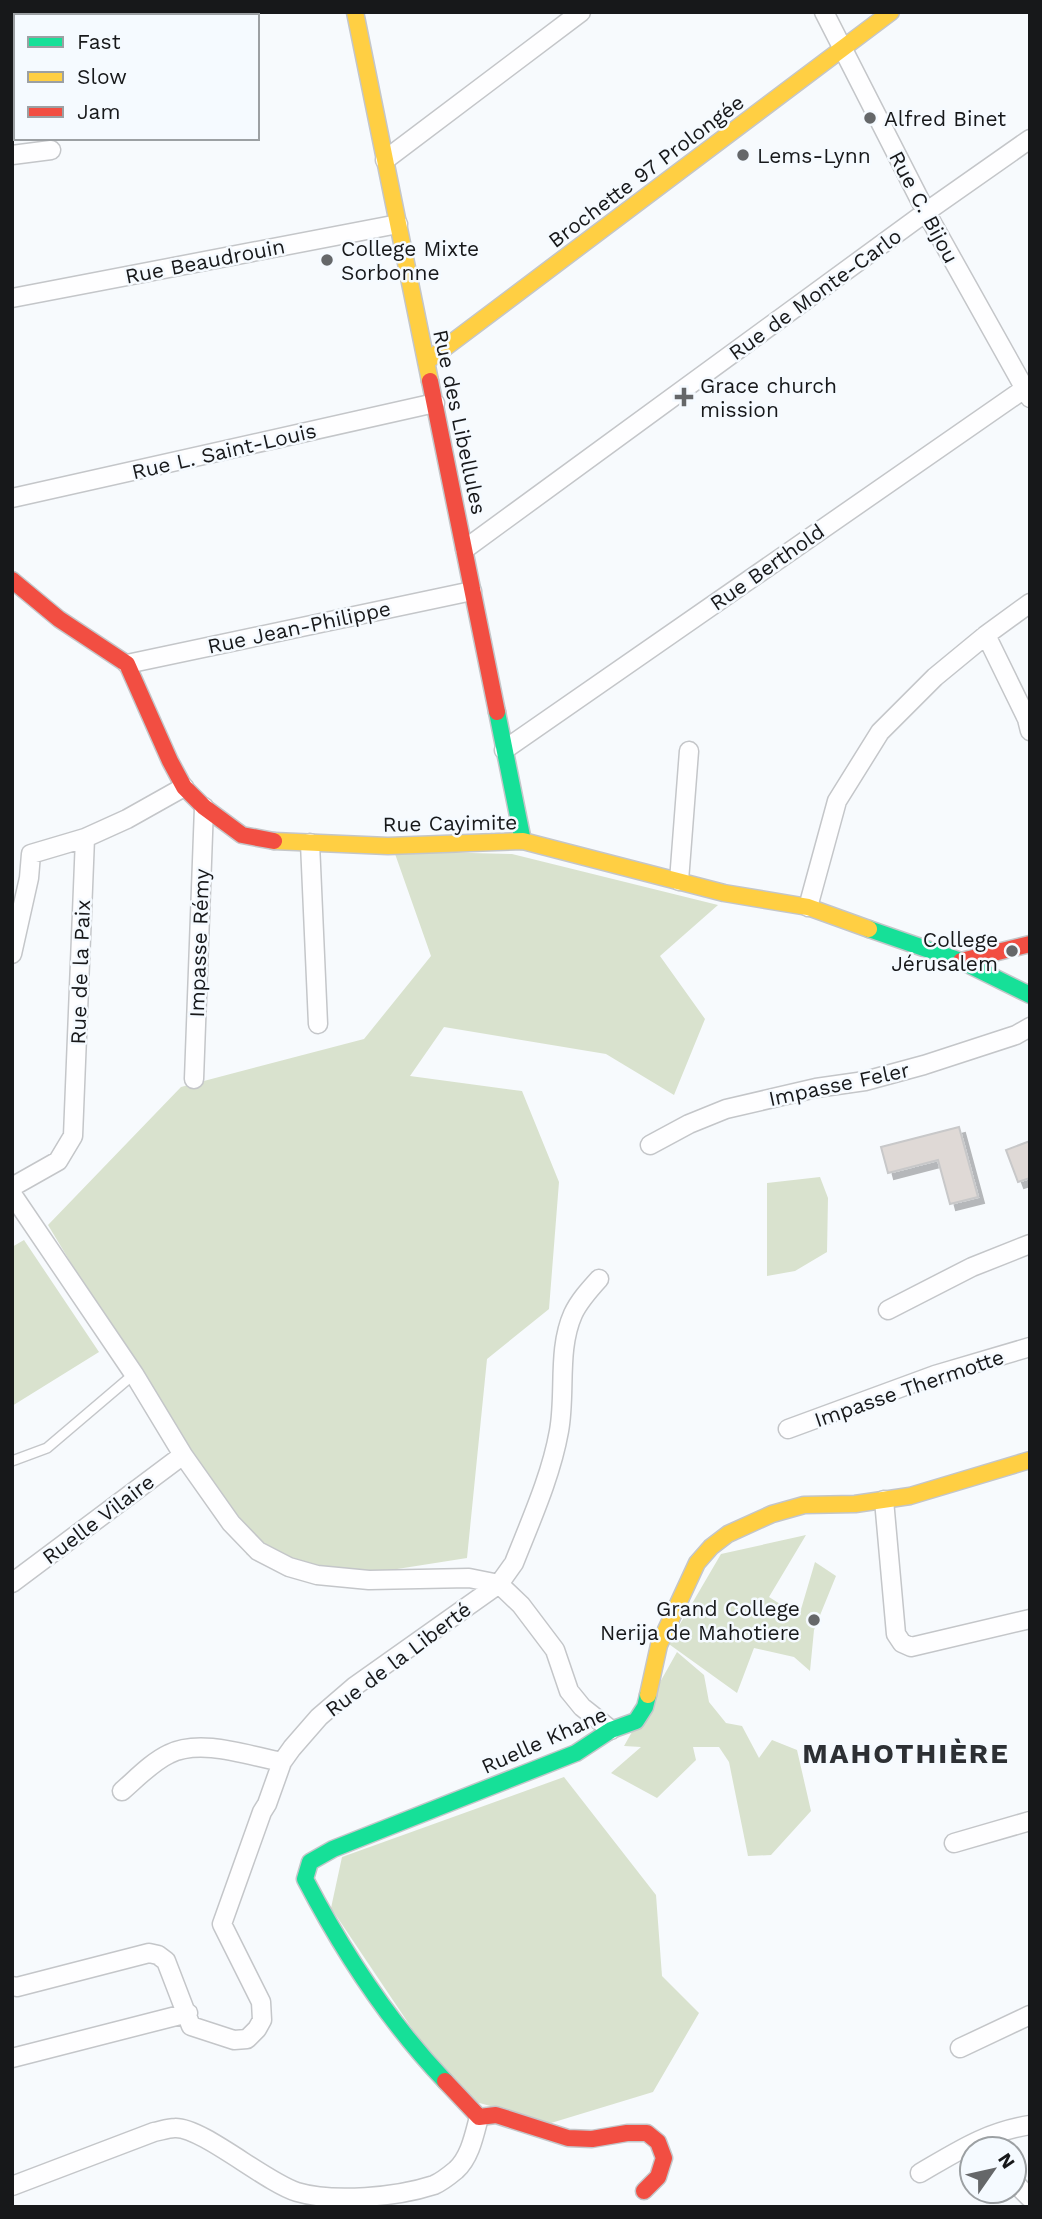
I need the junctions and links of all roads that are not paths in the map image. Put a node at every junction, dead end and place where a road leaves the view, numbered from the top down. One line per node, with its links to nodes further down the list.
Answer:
1 (355, 12): 9 (street, Rue des Libellules)
2 (581, 12): 9 (street)
3 (824, 12): 5 (street, Rue C. Bijou)
4 (891, 12): 5 (street, Brochette 97 Prolongée)
5 (843, 49): 10 (street, Rue C. Bijou); 13 (street, Brochette 97 Prolongée)
6 (1030, 139): 10 (street, Rue de Monte-Carlo)
7 (51, 150): 8 (street)
8 (12, 155)
9 (384, 160): 11 (street, Rue des Libellules)
10 (926, 212): 14 (street, Rue C. Bijou); 17 (street, Rue de Monte-Carlo)
11 (398, 224): 12 (street, Rue Beaudrouin); 13 (street, Rue des Libellules)
12 (12, 298)
13 (426, 362): 15 (street, Rue des Libellules)
14 (1028, 390): 24 (street, Rue Berthold)
15 (435, 403): 16 (street, Rue L. Saint-Louis); 17 (street, Rue des Libellules)
16 (12, 498)
17 (465, 549): 19 (street, Rue des Libellules)
18 (12, 580): 22 (street)
19 (472, 591): 22 (street, Rue Jean-Philippe); 24 (street, Rue des Libellules)
20 (1030, 603): 21 (street)
21 (986, 635): 23 (street); 32 (street)
22 (127, 664): 26 (street, Rue Cayimite)
23 (1030, 730)
24 (504, 750): 29 (street, Rue des Libellules)
25 (689, 751): 31 (street)
26 (184, 787): 27 (street, Rue Cayimite); 28 (street)
27 (204, 807): 30 (street, Rue Cayimite); 39 (street, Impasse Rémy)
28 (85, 838): 34 (street); 41 (street, Rue de la Paix)
29 (523, 841): 30 (street, Rue Cayimite); 31 (street, Rue Cayimite)
30 (310, 843): 37 (street)
31 (679, 881): 32 (street, Rue Cayimite)
32 (808, 907): 35 (street, Rue Cayimite)
33 (1030, 944): 35 (street)
34 (12, 954)
35 (961, 961): 36 (street, Rue Cayimite)
36 (1030, 995)
37 (318, 1024)
38 (1030, 1027): 40 (street, Impasse Feler)
39 (194, 1079)
40 (650, 1145)
41 (14, 1186): 46 (street)
42 (1030, 1244): 44 (street)
43 (599, 1279): 53 (street, Rue de la Liberté)
44 (888, 1310)
45 (1030, 1347): 47 (street, Impasse Thermotte)
46 (134, 1374): 48 (street); 50 (lane)
47 (788, 1429)
48 (183, 1455): 52 (street, Ruelle Vilaire); 53 (street)
49 (1030, 1460): 51 (street, Ruelle Khane)
50 (12, 1461)
51 (884, 1500): 54 (street); 55 (street, Ruelle Khane)
52 (12, 1583)
53 (499, 1584): 55 (street); 56 (street, Rue de la Liberté)
54 (1030, 1619)
55 (611, 1730): 65 (street, Ruelle Khane)
56 (282, 1762): 57 (street); 61 (street, Rue de la Liberté)
57 (122, 1791)
58 (1030, 1821): 59 (street)
59 (954, 1843)
60 (12, 1986): 61 (street, Rue de la Liberté)
61 (188, 2013): 64 (street)
62 (1030, 2015): 63 (street)
63 (960, 2048)
64 (12, 2058)
65 (479, 2117): 70 (street); 71 (street)
66 (1030, 2125): 67 (street)
67 (994, 2135)
68 (958, 2155): 69 (street)
69 (920, 2172)
70 (12, 2186)
71 (644, 2191)

